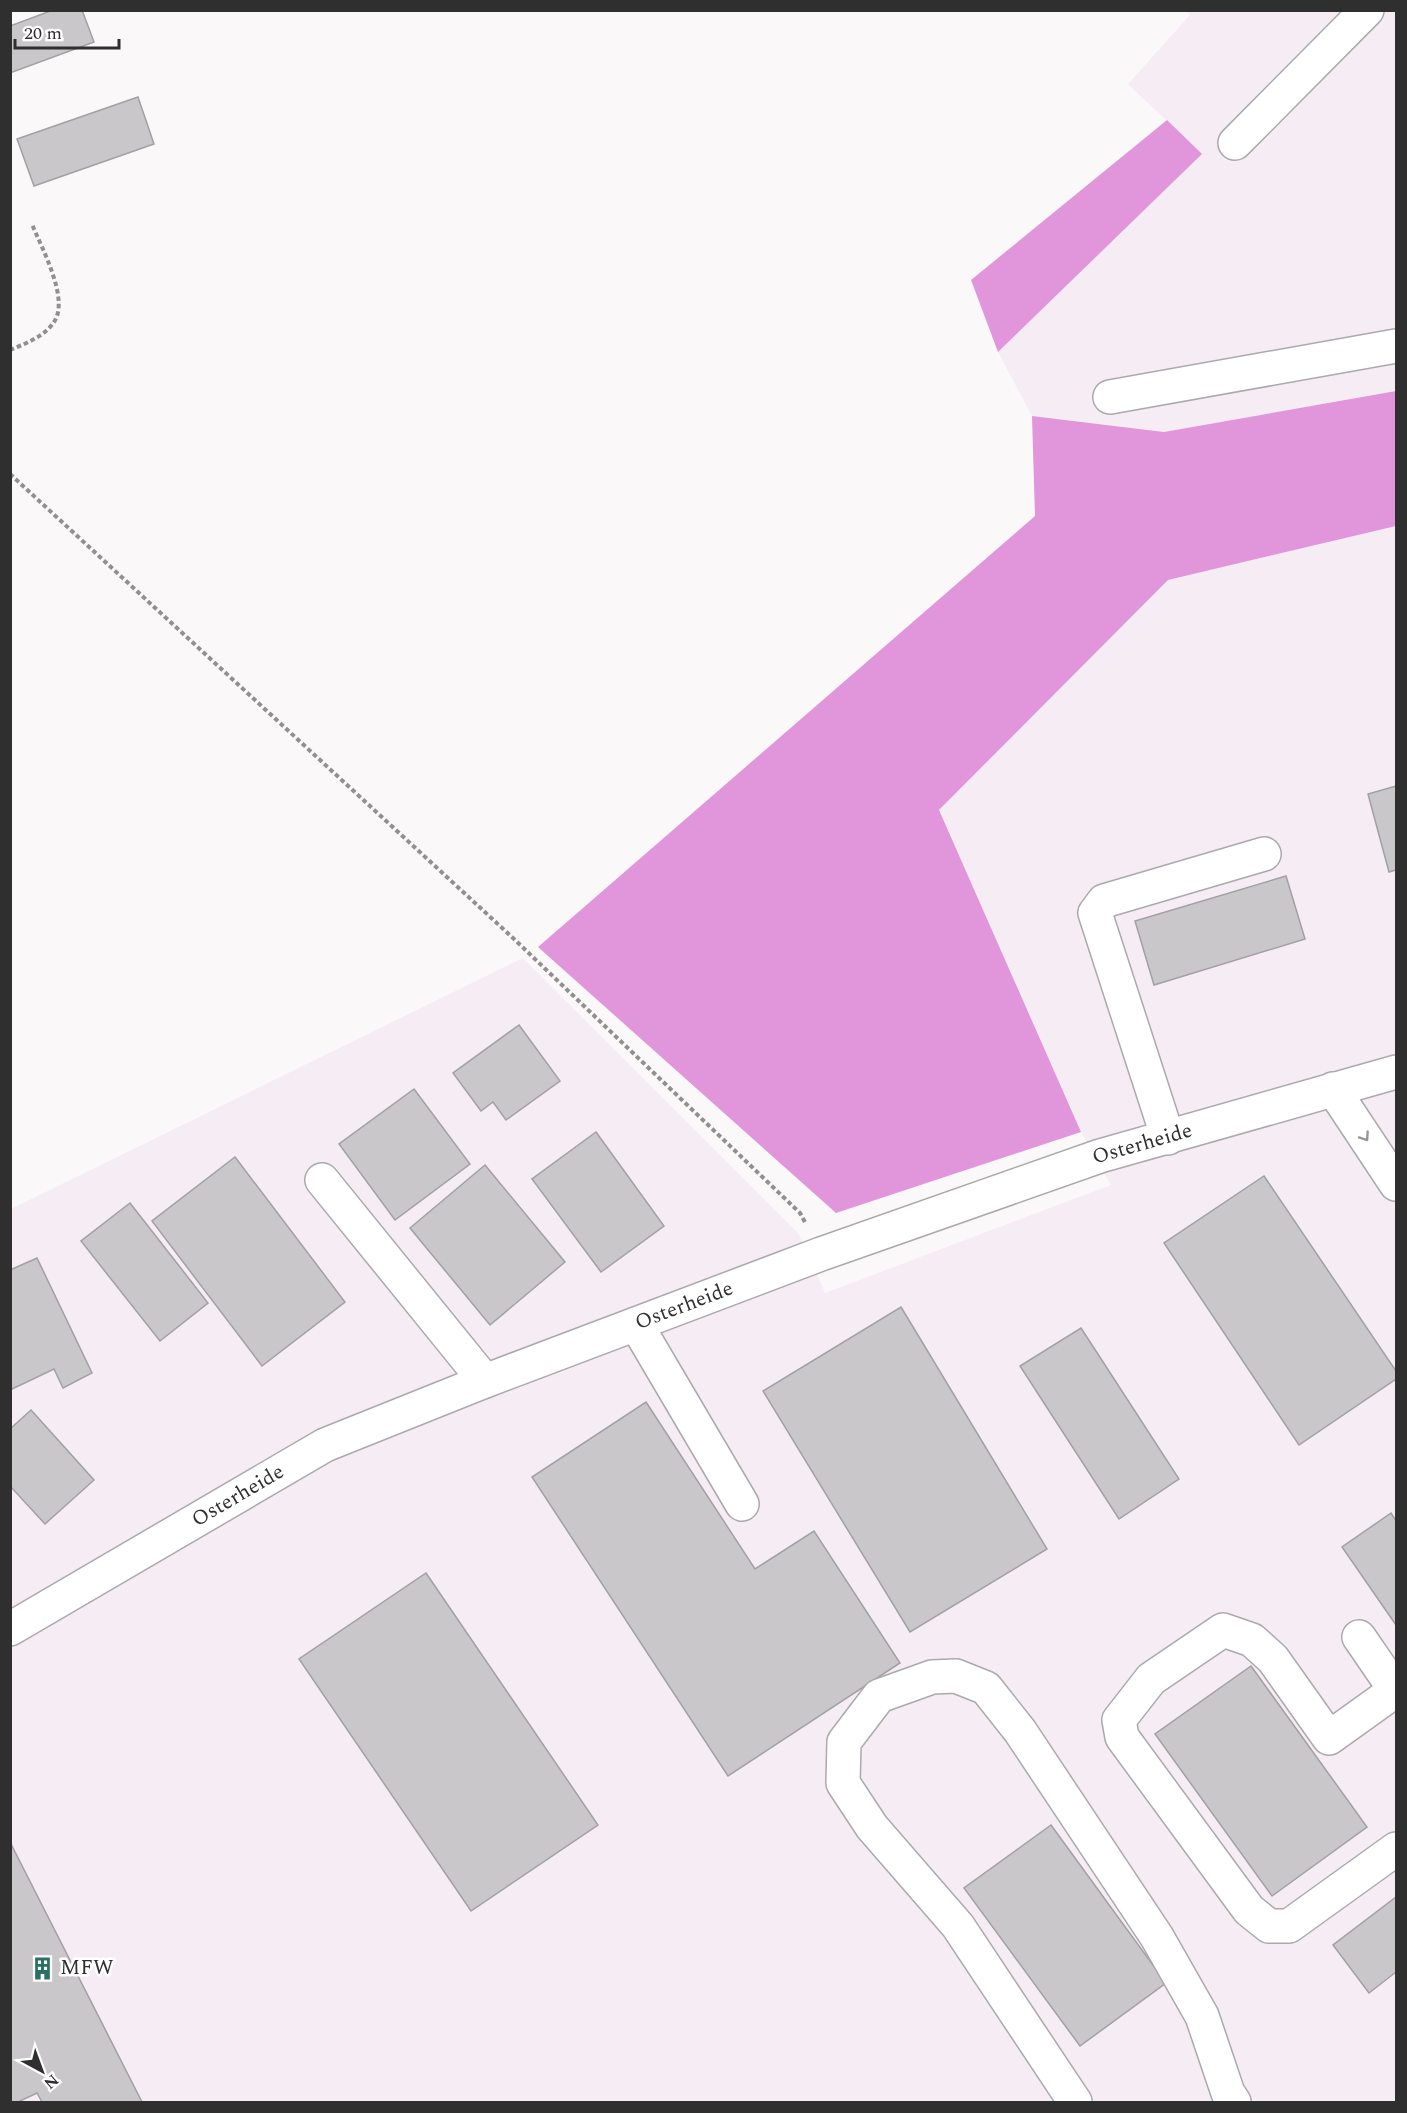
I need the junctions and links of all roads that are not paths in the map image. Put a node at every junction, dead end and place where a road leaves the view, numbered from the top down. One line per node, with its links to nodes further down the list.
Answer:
1 (1367, 10): 2 (street)
2 (1235, 144)
3 (1396, 346): 4 (street)
4 (1110, 397)
5 (1264, 854): 8 (street)
6 (1396, 1072): 7 (street, Osterheide)
7 (1333, 1089): 8 (street, Osterheide); 10 (street, one-way to 10)
8 (1168, 1138): 11 (street, Osterheide)
9 (322, 1180): 12 (street)
10 (1396, 1184)
11 (636, 1324): 12 (street, Osterheide); 13 (street)
12 (485, 1381): 14 (street, Osterheide)
13 (742, 1504)
14 (10, 1629)
15 (1359, 1637): 16 (street)
16 (1396, 1690): 17 (street)
17 (1396, 1849)
18 (1225, 2099): 19 (street)
19 (1075, 2103)

